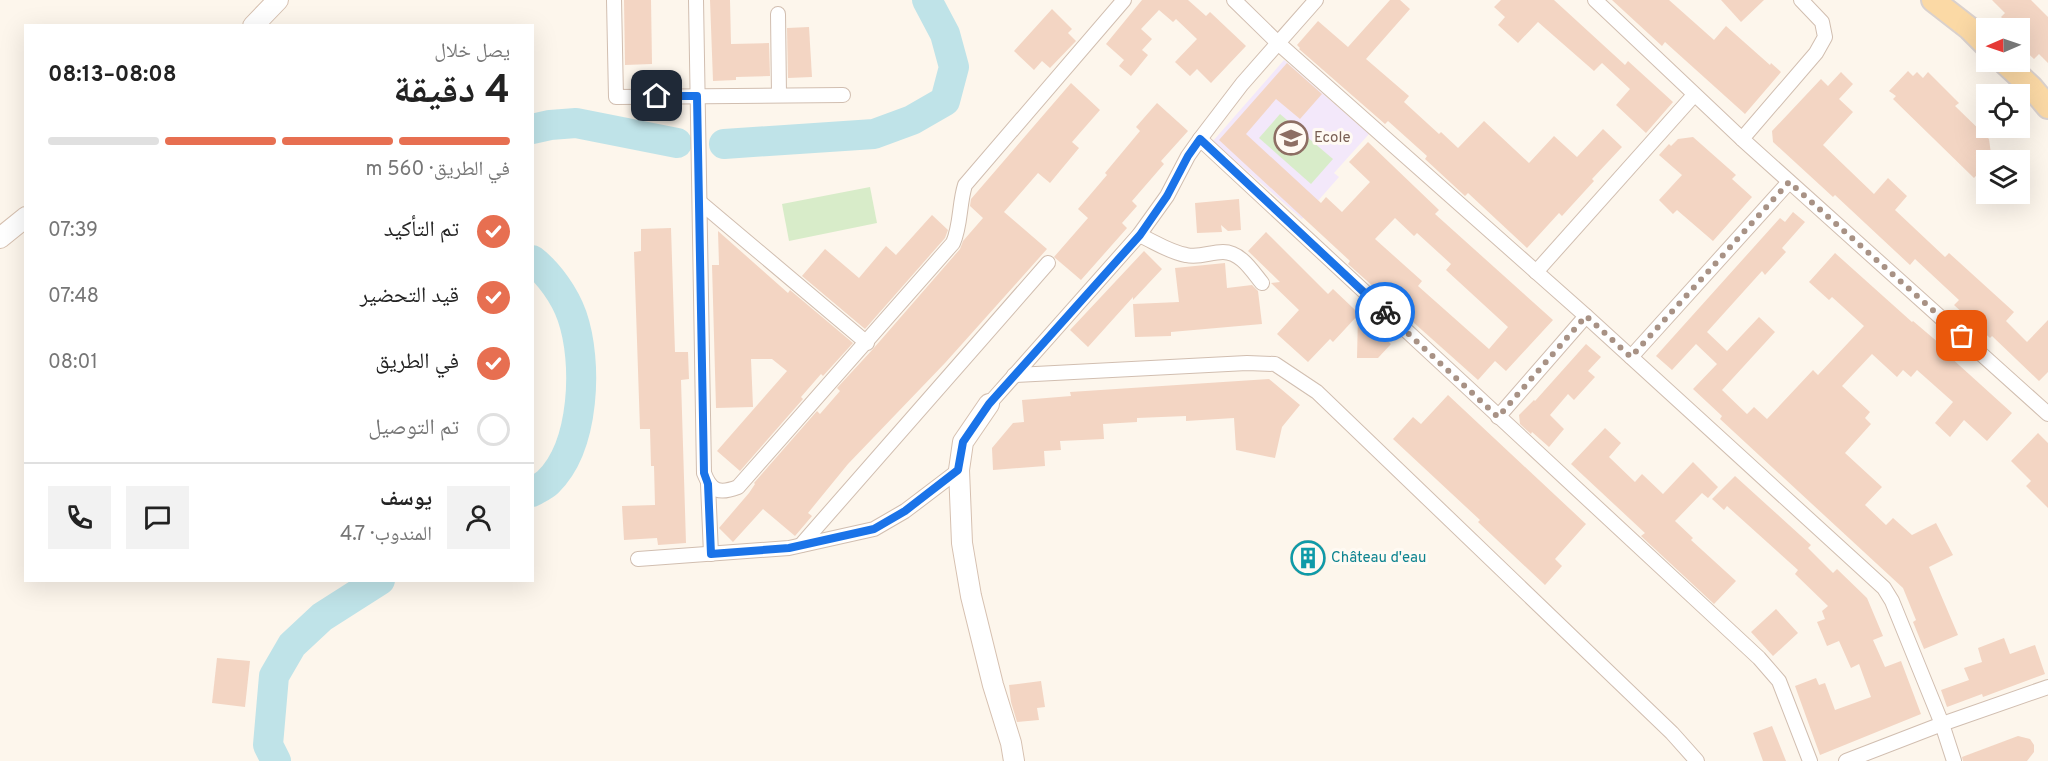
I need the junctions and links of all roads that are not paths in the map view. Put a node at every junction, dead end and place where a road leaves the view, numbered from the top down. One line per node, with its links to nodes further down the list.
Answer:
1 (278, 0): 11 (street)
2 (614, 0): 17 (street)
3 (696, 0): 17 (street)
4 (1124, 0): 31 (street)
5 (1234, 0): 13 (street)
6 (1316, 0): 13 (street)
7 (1595, 0): 18 (street)
8 (1801, 0): 21 (street)
9 (1933, 0): 12 (main road)
10 (778, 14): 15 (street)
11 (256, 24)
12 (1976, 35)
13 (1278, 43): 20 (street); 28 (street)
14 (2015, 72): 19 (main road)
15 (779, 95): 16 (street); 17 (street)
16 (843, 95)
17 (697, 96): 23 (street)
18 (1694, 96): 21 (street); 28 (street)
19 (2048, 107)
20 (1200, 139): 25 (street); 36 (street)
21 (1742, 139): 22 (street)
22 (1789, 182): 32 (street); 35 (street)
23 (701, 203): 31 (street); 38 (street)
24 (24, 219): 26 (street)
25 (1140, 235): 29 (street); 33 (street)
26 (0, 238)
27 (1048, 263): 39 (street)
28 (1536, 272): 30 (street)
29 (1262, 283)
30 (1586, 316): 32 (street); 36 (street)
31 (867, 343): 38 (street)
32 (1631, 357): 43 (street)
33 (1014, 375): 34 (street); 45 (street)
34 (989, 404): 37 (street)
35 (2048, 414)
36 (1498, 417): 46 (street)
37 (958, 470): 39 (street); 44 (street)
38 (708, 484): 40 (street)
39 (801, 545): 40 (street)
40 (711, 554): 41 (street)
41 (638, 559)
42 (2048, 687): 43 (street)
43 (1942, 724): 47 (street); 48 (street)
44 (1014, 761)
45 (1696, 761)
46 (1810, 761)
47 (1846, 761)
48 (1954, 761)

